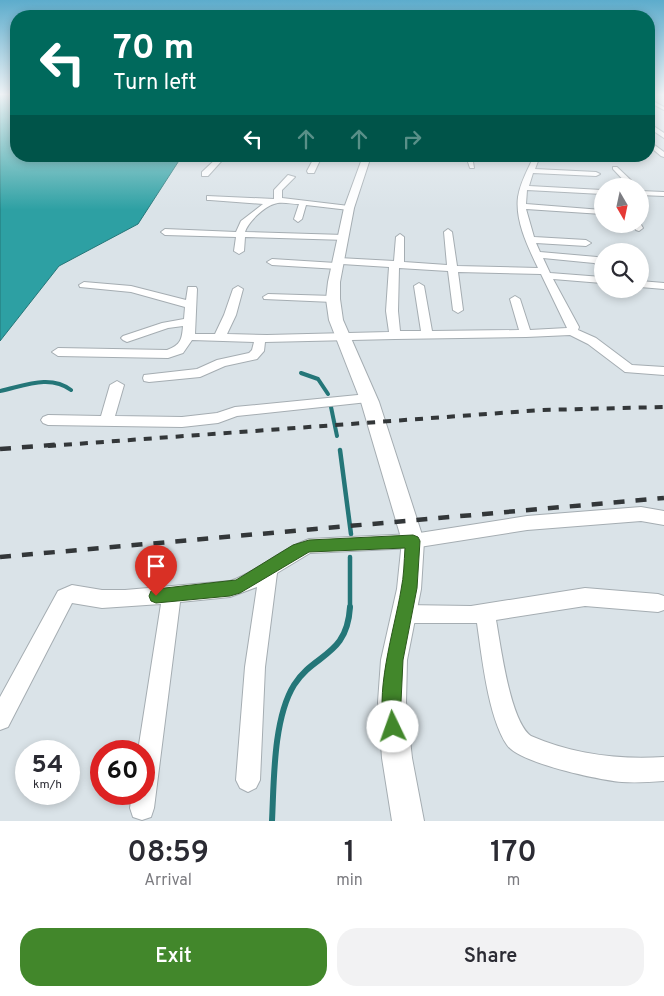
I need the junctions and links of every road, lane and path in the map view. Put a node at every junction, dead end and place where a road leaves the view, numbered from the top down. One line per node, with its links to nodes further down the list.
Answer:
1 (217, 162): 10 (street)
2 (315, 162): 9 (street)
3 (365, 162): 22 (main road)
4 (471, 162): 6 (street)
5 (535, 162): 8 (street)
6 (472, 167)
7 (615, 168): 13 (street)
8 (532, 170): 11 (street); 14 (street)
9 (310, 171)
10 (206, 174)
11 (596, 174)
12 (291, 177): 19 (street)
13 (625, 178)
14 (525, 188): 15 (street); 21 (street)
15 (594, 192)
16 (649, 193): 17 (street)
17 (664, 194)
18 (210, 198): 19 (street)
19 (274, 201): 20 (street); 29 (street)
20 (303, 203): 22 (street); 25 (street)
21 (522, 206): 23 (street); 32 (street)
22 (349, 208): 31 (main road)
23 (576, 210): 24 (street); 26 (street)
24 (594, 211)
25 (298, 218)
26 (594, 218)
27 (165, 232): 29 (street)
28 (448, 232): 40 (street)
29 (240, 233): 31 (street); 34 (street)
30 (400, 237): 39 (street)
31 (344, 238): 38 (main road)
32 (530, 240): 33 (street); 35 (street)
33 (586, 243)
34 (239, 251)
35 (536, 255): 36 (street); 41 (street)
36 (594, 260)
37 (272, 262): 38 (street)
38 (338, 263): 39 (street); 50 (main road)
39 (396, 264): 40 (street); 58 (street)
40 (451, 268): 41 (street); 53 (street)
41 (546, 273): 42 (street); 55 (street)
42 (594, 279)
43 (84, 285): 52 (street)
44 (649, 285): 46 (street)
45 (419, 286): 56 (street)
46 (664, 286)
47 (238, 288): 62 (street)
48 (192, 290): 52 (street)
49 (268, 297): 50 (street)
50 (333, 299): 60 (main road)
51 (515, 299): 57 (street)
52 (191, 305): 54 (street)
53 (458, 310)
54 (190, 322): 59 (street); 61 (street)
55 (572, 331): 57 (street); 65 (street)
56 (426, 334): 57 (street); 58 (street)
57 (526, 334)
58 (395, 335): 60 (street)
59 (189, 336): 62 (street); 64 (street)
60 (343, 336): 63 (street); 68 (main road)
61 (127, 338)
62 (219, 338): 63 (street)
63 (260, 339): 66 (street)
64 (58, 352)
65 (664, 371)
66 (149, 378)
67 (117, 385): 70 (street)
68 (369, 400): 70 (street); 72 (main road)
69 (48, 420): 70 (street)
70 (107, 420)
71 (664, 518): 72 (street)
72 (411, 535): 73 (street); 77 (main road)
73 (269, 568): 74 (street); 80 (street)
74 (172, 594): 78 (street); 81 (street)
75 (658, 603): 76 (street)
76 (485, 612): 77 (street); 79 (street)
77 (404, 614): 82 (main road)
78 (0, 719)
79 (664, 769)
80 (248, 780)
81 (142, 808)
82 (408, 821)

